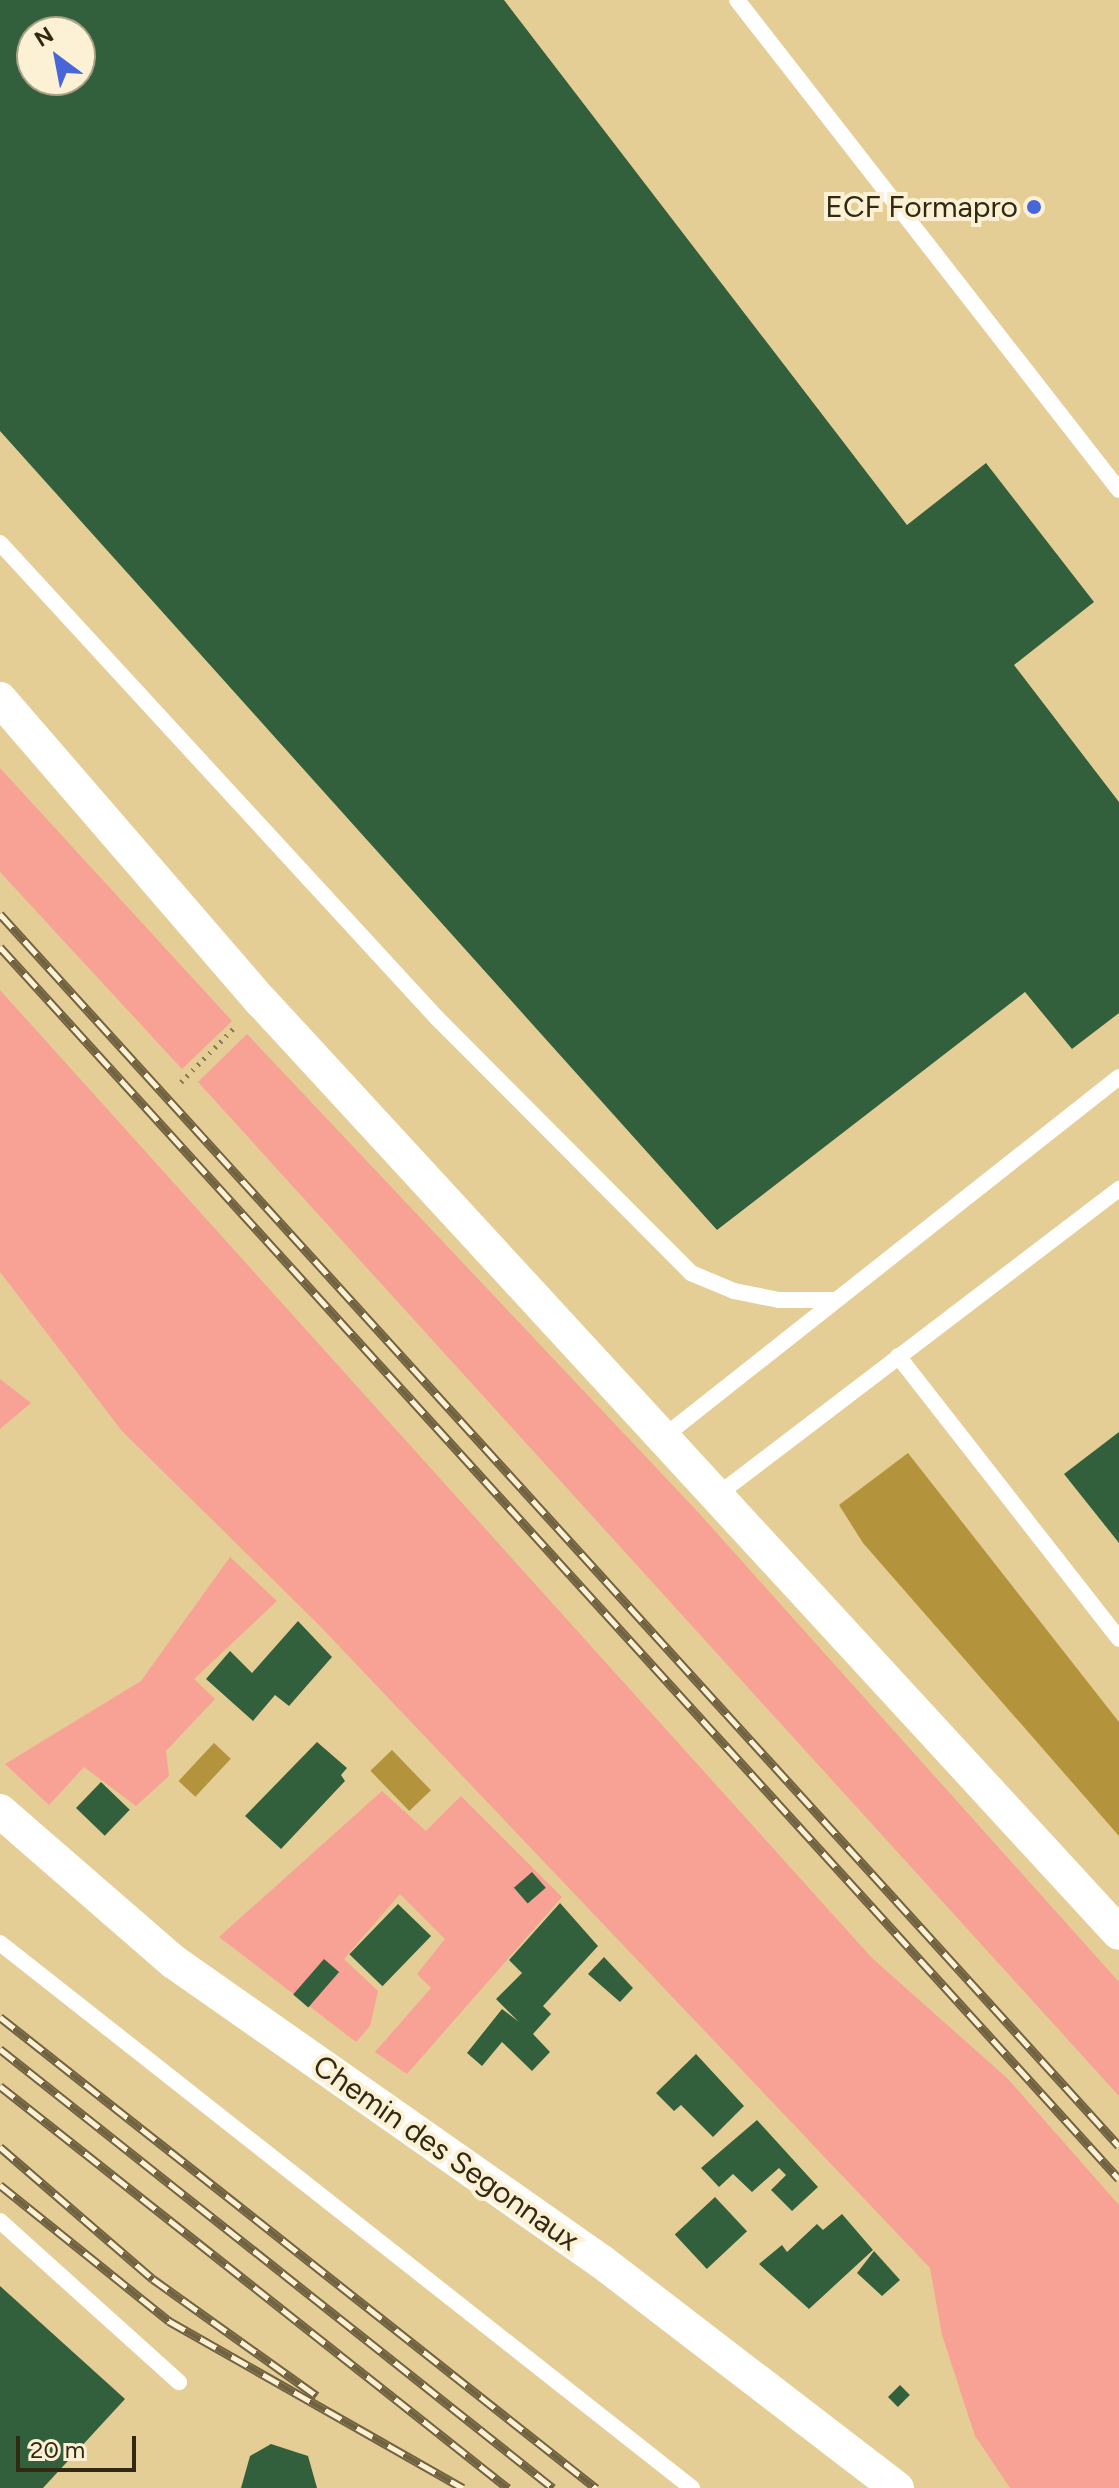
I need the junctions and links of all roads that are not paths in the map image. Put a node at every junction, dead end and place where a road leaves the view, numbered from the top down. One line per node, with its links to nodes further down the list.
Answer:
1 (737, 0): 2 (lane)
2 (1119, 490)
3 (0, 543): 7 (lane)
4 (0, 699): 9 (street)
5 (1119, 1077): 7 (lane)
6 (1119, 1189): 8 (lane)
7 (832, 1300): 9 (lane)
8 (898, 1356): 10 (lane); 11 (lane)
9 (662, 1438): 10 (street)
10 (716, 1496): 13 (street)
11 (1119, 1639)
12 (0, 1811): 18 (street, Chemin des Segonnaux)
13 (1119, 1933)
14 (0, 1943): 17 (lane)
15 (0, 2221): 16 (lane)
16 (179, 2382)
17 (692, 2488)
18 (897, 2488)

